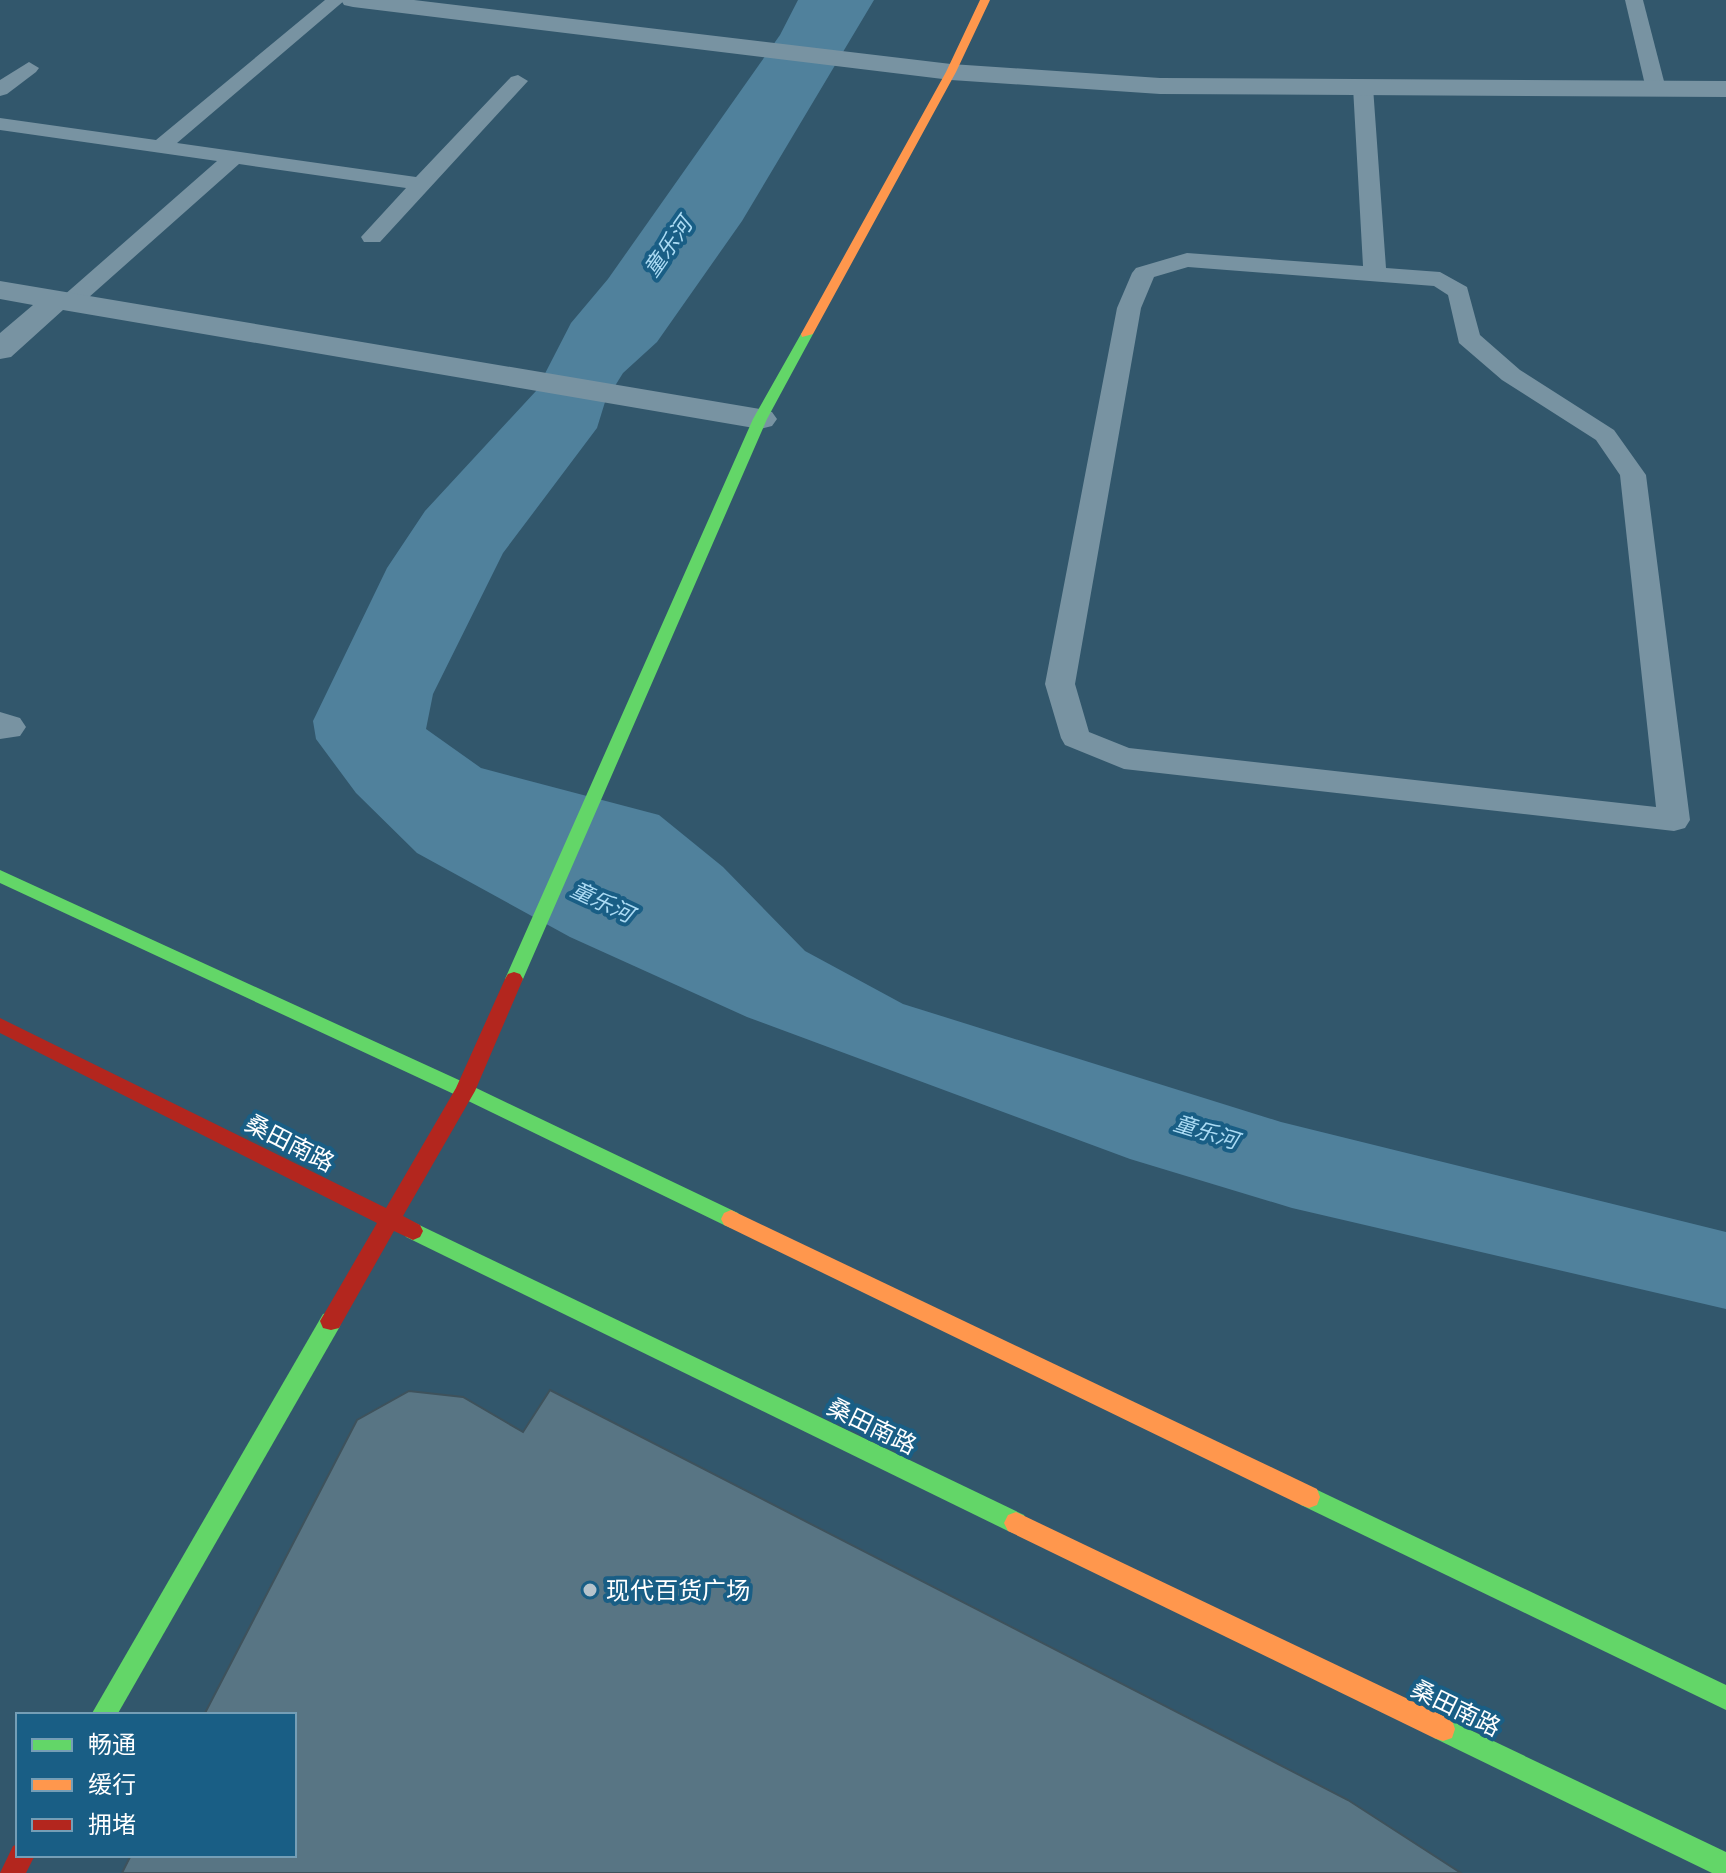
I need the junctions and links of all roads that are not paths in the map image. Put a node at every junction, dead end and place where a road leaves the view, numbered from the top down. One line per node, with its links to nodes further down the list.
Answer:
1 (336, 0): 13 (lane)
2 (353, 0): 6 (street)
3 (985, 0): 6 (main road)
4 (1634, 0): 9 (lane)
5 (29, 68): 11 (lane)
6 (951, 72): 8 (street); 21 (main road)
7 (518, 81): 15 (lane)
8 (1363, 87): 9 (street); 17 (lane)
9 (1656, 89): 10 (street)
10 (1726, 89)
11 (0, 90)
12 (0, 124): 13 (lane)
13 (161, 146): 14 (lane)
14 (235, 157): 15 (lane); 19 (lane)
15 (421, 184): 16 (lane)
16 (372, 237)
17 (1375, 274): 17 (lane)
18 (0, 290): 19 (street)
19 (64, 300): 20 (street); 21 (street)
20 (0, 350)
21 (760, 419): 24 (main road)
22 (0, 876): 24 (main road)
23 (0, 1025): 25 (main road, 桑田南路)
24 (465, 1091): 25 (main road); 26 (main road)
25 (390, 1220): 27 (main road); 28 (main road, 桑田南路)
26 (1726, 1698)
27 (104, 1713)
28 (1726, 1866)

